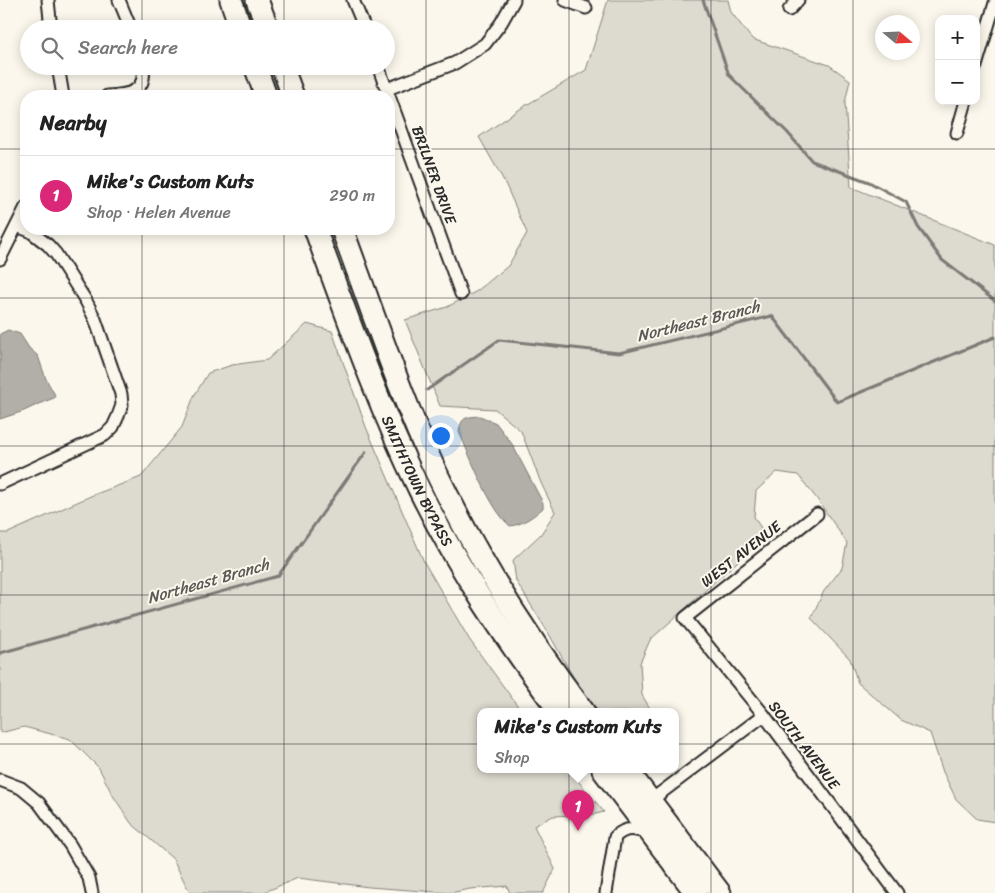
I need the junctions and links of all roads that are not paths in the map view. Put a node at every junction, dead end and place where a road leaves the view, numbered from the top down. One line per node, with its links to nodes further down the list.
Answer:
1 (48, 0): 12 (street)
2 (119, 0): 13 (street)
3 (231, 0): 14 (highway)
4 (257, 0): 15 (highway)
5 (353, 0): 16 (street)
6 (514, 0): 23 (street)
7 (565, 0): 10 (street)
8 (798, 0): 11 (street)
9 (995, 3): 17 (street)
10 (586, 8)
11 (789, 10)
12 (50, 20)
13 (127, 20)
14 (238, 20)
15 (265, 20)
16 (361, 20)
17 (978, 60)
18 (60, 75): 24 (street)
19 (145, 75): 25 (street)
20 (258, 75): 26 (highway)
21 (285, 75): 27 (highway)
22 (382, 75): 23 (street, BRILNER DRIVE)
23 (387, 89)
24 (62, 90)
25 (137, 90)
26 (264, 90)
27 (291, 90)
28 (965, 105): 30 (street)
29 (395, 111): 38 (street, BRILNER DRIVE)
30 (956, 133)
31 (20, 220): 32 (street)
32 (17, 226): 33 (street); 37 (street)
33 (20, 227)
34 (35, 235): 39 (street)
35 (317, 235): 42 (highway, SMITHTOWN BYPASS)
36 (344, 235): 43 (highway, SMITHTOWN BYPASS)
37 (0, 259)
38 (461, 294)
39 (0, 484)
40 (817, 514): 41 (street, WEST AVENUE)
41 (684, 618): 44 (street, SOUTH AVENUE)
42 (557, 708)
43 (581, 708)
44 (764, 716): 48 (street); 54 (street, SOUTH AVENUE)
45 (605, 773): 49 (highway)
46 (629, 773): 48 (highway)
47 (0, 780): 50 (street)
48 (650, 801): 53 (highway)
49 (652, 835): 51 (street); 52 (highway)
50 (92, 893)
51 (606, 893)
52 (696, 893)
53 (720, 893)
54 (896, 893)

